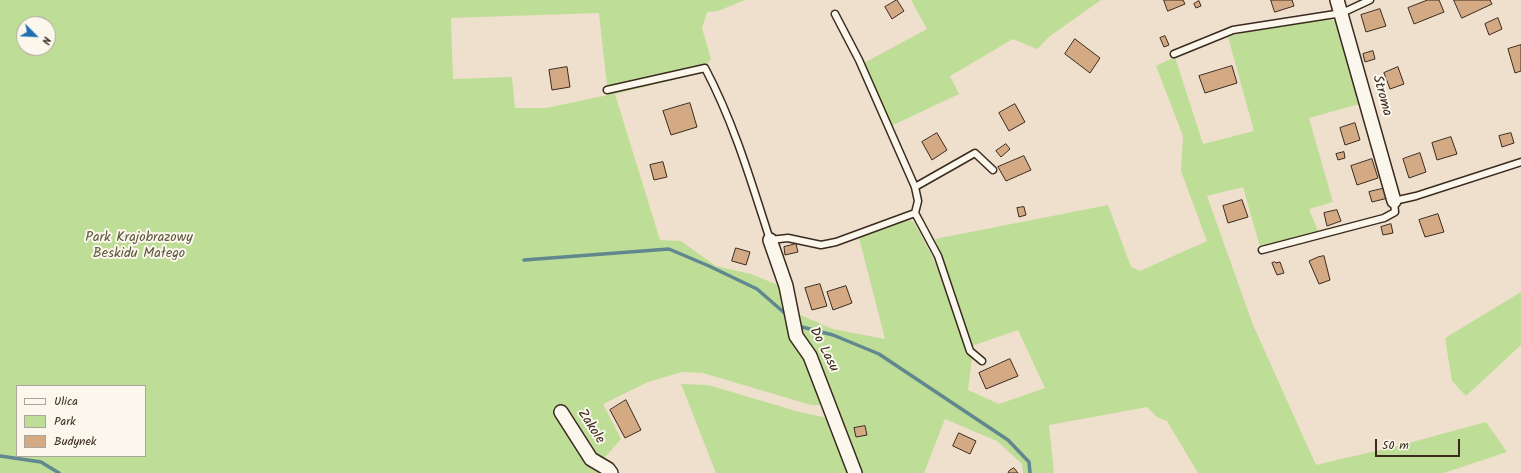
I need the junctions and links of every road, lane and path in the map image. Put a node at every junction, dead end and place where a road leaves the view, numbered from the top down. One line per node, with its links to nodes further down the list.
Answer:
1 (1337, 0): 3 (street, Stroma)
2 (1370, 0): 3 (lane)
3 (1342, 13): 5 (lane); 10 (street, Stroma)
4 (835, 14): 9 (lane)
5 (1174, 54)
6 (607, 90): 12 (lane)
7 (1521, 162): 10 (lane)
8 (993, 170): 9 (lane)
9 (915, 187): 11 (lane)
10 (1394, 201): 13 (lane)
11 (915, 213): 12 (lane); 14 (lane)
12 (770, 240): 17 (street, Do Lasu)
13 (1262, 250)
14 (982, 361)
15 (561, 412): 16 (street, Zakole)
16 (610, 473)
17 (855, 473)

